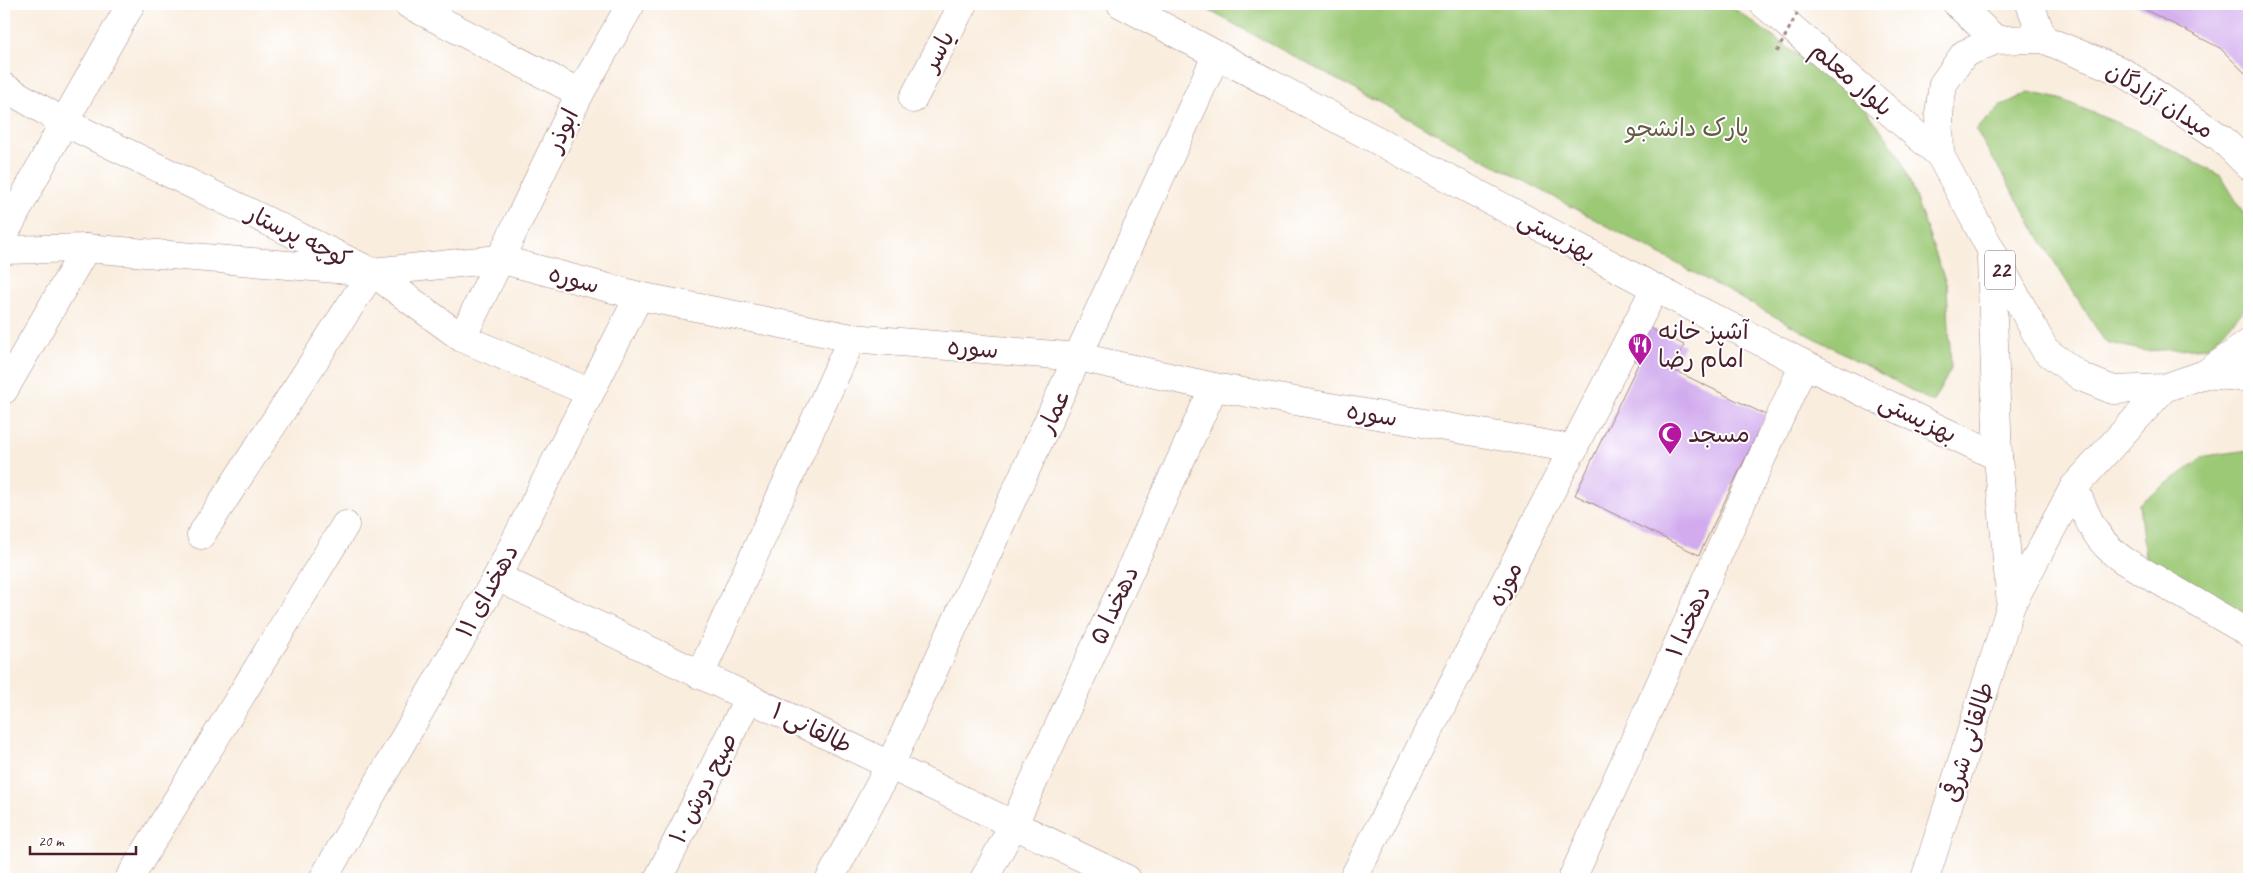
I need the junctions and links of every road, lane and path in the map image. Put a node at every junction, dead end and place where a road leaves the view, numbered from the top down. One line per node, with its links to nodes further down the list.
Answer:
1 (132, 4): 17 (street)
2 (408, 4): 15 (street)
3 (631, 4): 15 (street, ابوذر)
4 (963, 4): 16 (street, یاسر)
5 (1121, 4): 13 (street, بهزیستی)
6 (1764, 4): 18 (street, بلوار معلم)
7 (1802, 4): 12 (path, bridge)
8 (1957, 4): 11 (street)
9 (2030, 4): 10 (street)
10 (2043, 39): 11 (street, میدان آزادگان / 22); 19 (street, میدان آزادگان / 22)
11 (1996, 40): 18 (street, میدان آزادگان / 22)
12 (1778, 52)
13 (1216, 56): 26 (street, بهزیستی); 31 (street, عمار)
14 (4, 87): 17 (street, کوچه پرستار)
15 (580, 93): 24 (street, ابوذر)
16 (913, 99)
17 (64, 122): 20 (street); 25 (street, کوچه پرستار)
18 (1940, 155): 23 (street, میدان آزادگان / 22)
19 (2249, 166)
20 (4, 234)
21 (86, 248): 22 (street, سوره); 25 (street, سوره); 37 (street)
22 (4, 250)
23 (1990, 251): 36 (street, میدان آزادگان / 22); 40 (street)
24 (500, 260): 25 (street, سوره); 27 (street, سوره); 28 (street, ابوذر)
25 (372, 272): 28 (street, کوچه پرستار); 43 (street)
26 (1655, 288): 32 (street, بهزیستی); 39 (street, موزه)
27 (639, 296): 29 (street, سوره); 38 (street, دهخدای ۱۱)
28 (462, 338): 38 (street, کوچه پرستار)
29 (852, 338): 31 (street, سوره); 47 (street)
30 (2249, 343): 33 (street, میدان آزادگان / 22)
31 (1079, 357): 35 (street, سوره); 49 (street, عمار)
32 (1804, 364): 40 (street, بهزیستی); 58 (street, دهخدا ۱)
33 (2205, 374): 34 (street, 22); 36 (street, میدان آزادگان / 22)
34 (2249, 378)
35 (1214, 387): 39 (street, سوره); 50 (street, دهخدا ۵)
36 (2164, 388): 41 (street)
37 (4, 390)
38 (589, 392): 44 (street, دهخدای ۱۱)
39 (1574, 449): 57 (street, موزه)
40 (1998, 456): 45 (street)
41 (2074, 487): 45 (street); 46 (street)
42 (345, 525): 51 (street)
43 (201, 535)
44 (497, 577): 47 (street, طالقانی ۱); 52 (street, دهخدای ۱۱)
45 (2011, 606): 59 (street, طالقانی شرقی)
46 (2249, 633)
47 (700, 675): 48 (street, طالقانی ۱)
48 (749, 697): 49 (street, طالقانی ۱); 53 (street, صبح دوش ۱۰)
49 (890, 765): 50 (street, طالقانی ۱); 54 (street, عمار)
50 (1014, 824): 55 (street, دهخدا ۵); 56 (street, طالقانی ۱)
51 (129, 879)
52 (323, 879)
53 (658, 879)
54 (830, 879)
55 (984, 879)
56 (1127, 879)
57 (1353, 879)
58 (1572, 879)
59 (1925, 879)

